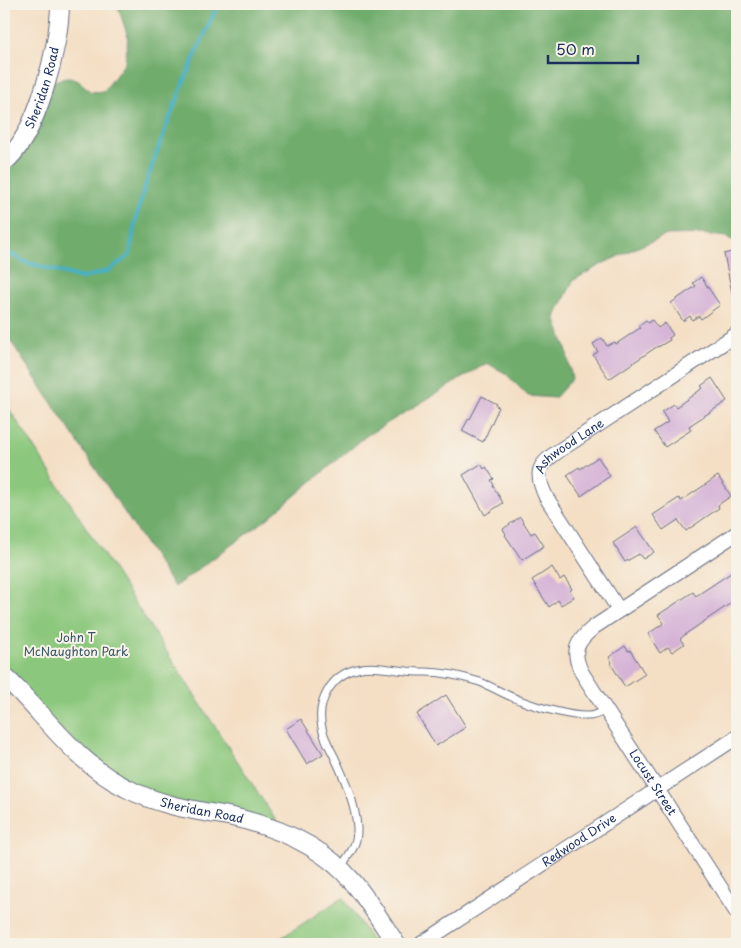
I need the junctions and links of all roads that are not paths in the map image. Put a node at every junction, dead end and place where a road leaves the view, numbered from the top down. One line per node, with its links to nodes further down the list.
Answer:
1 (60, 4): 2 (street, Sheridan Road)
2 (4, 162)
3 (737, 334): 5 (street, Ashwood Lane)
4 (737, 532): 5 (street)
5 (620, 610): 7 (street, Locust Street)
6 (4, 676): 10 (street, Sheridan Road)
7 (606, 710): 9 (street, Locust Street); 10 (lane)
8 (737, 737): 9 (street, Redwood Drive)
9 (658, 789): 11 (street, Locust Street); 13 (street, Redwood Drive)
10 (339, 868): 12 (street, Sheridan Road)
11 (737, 913)
12 (396, 944)
13 (421, 944)

